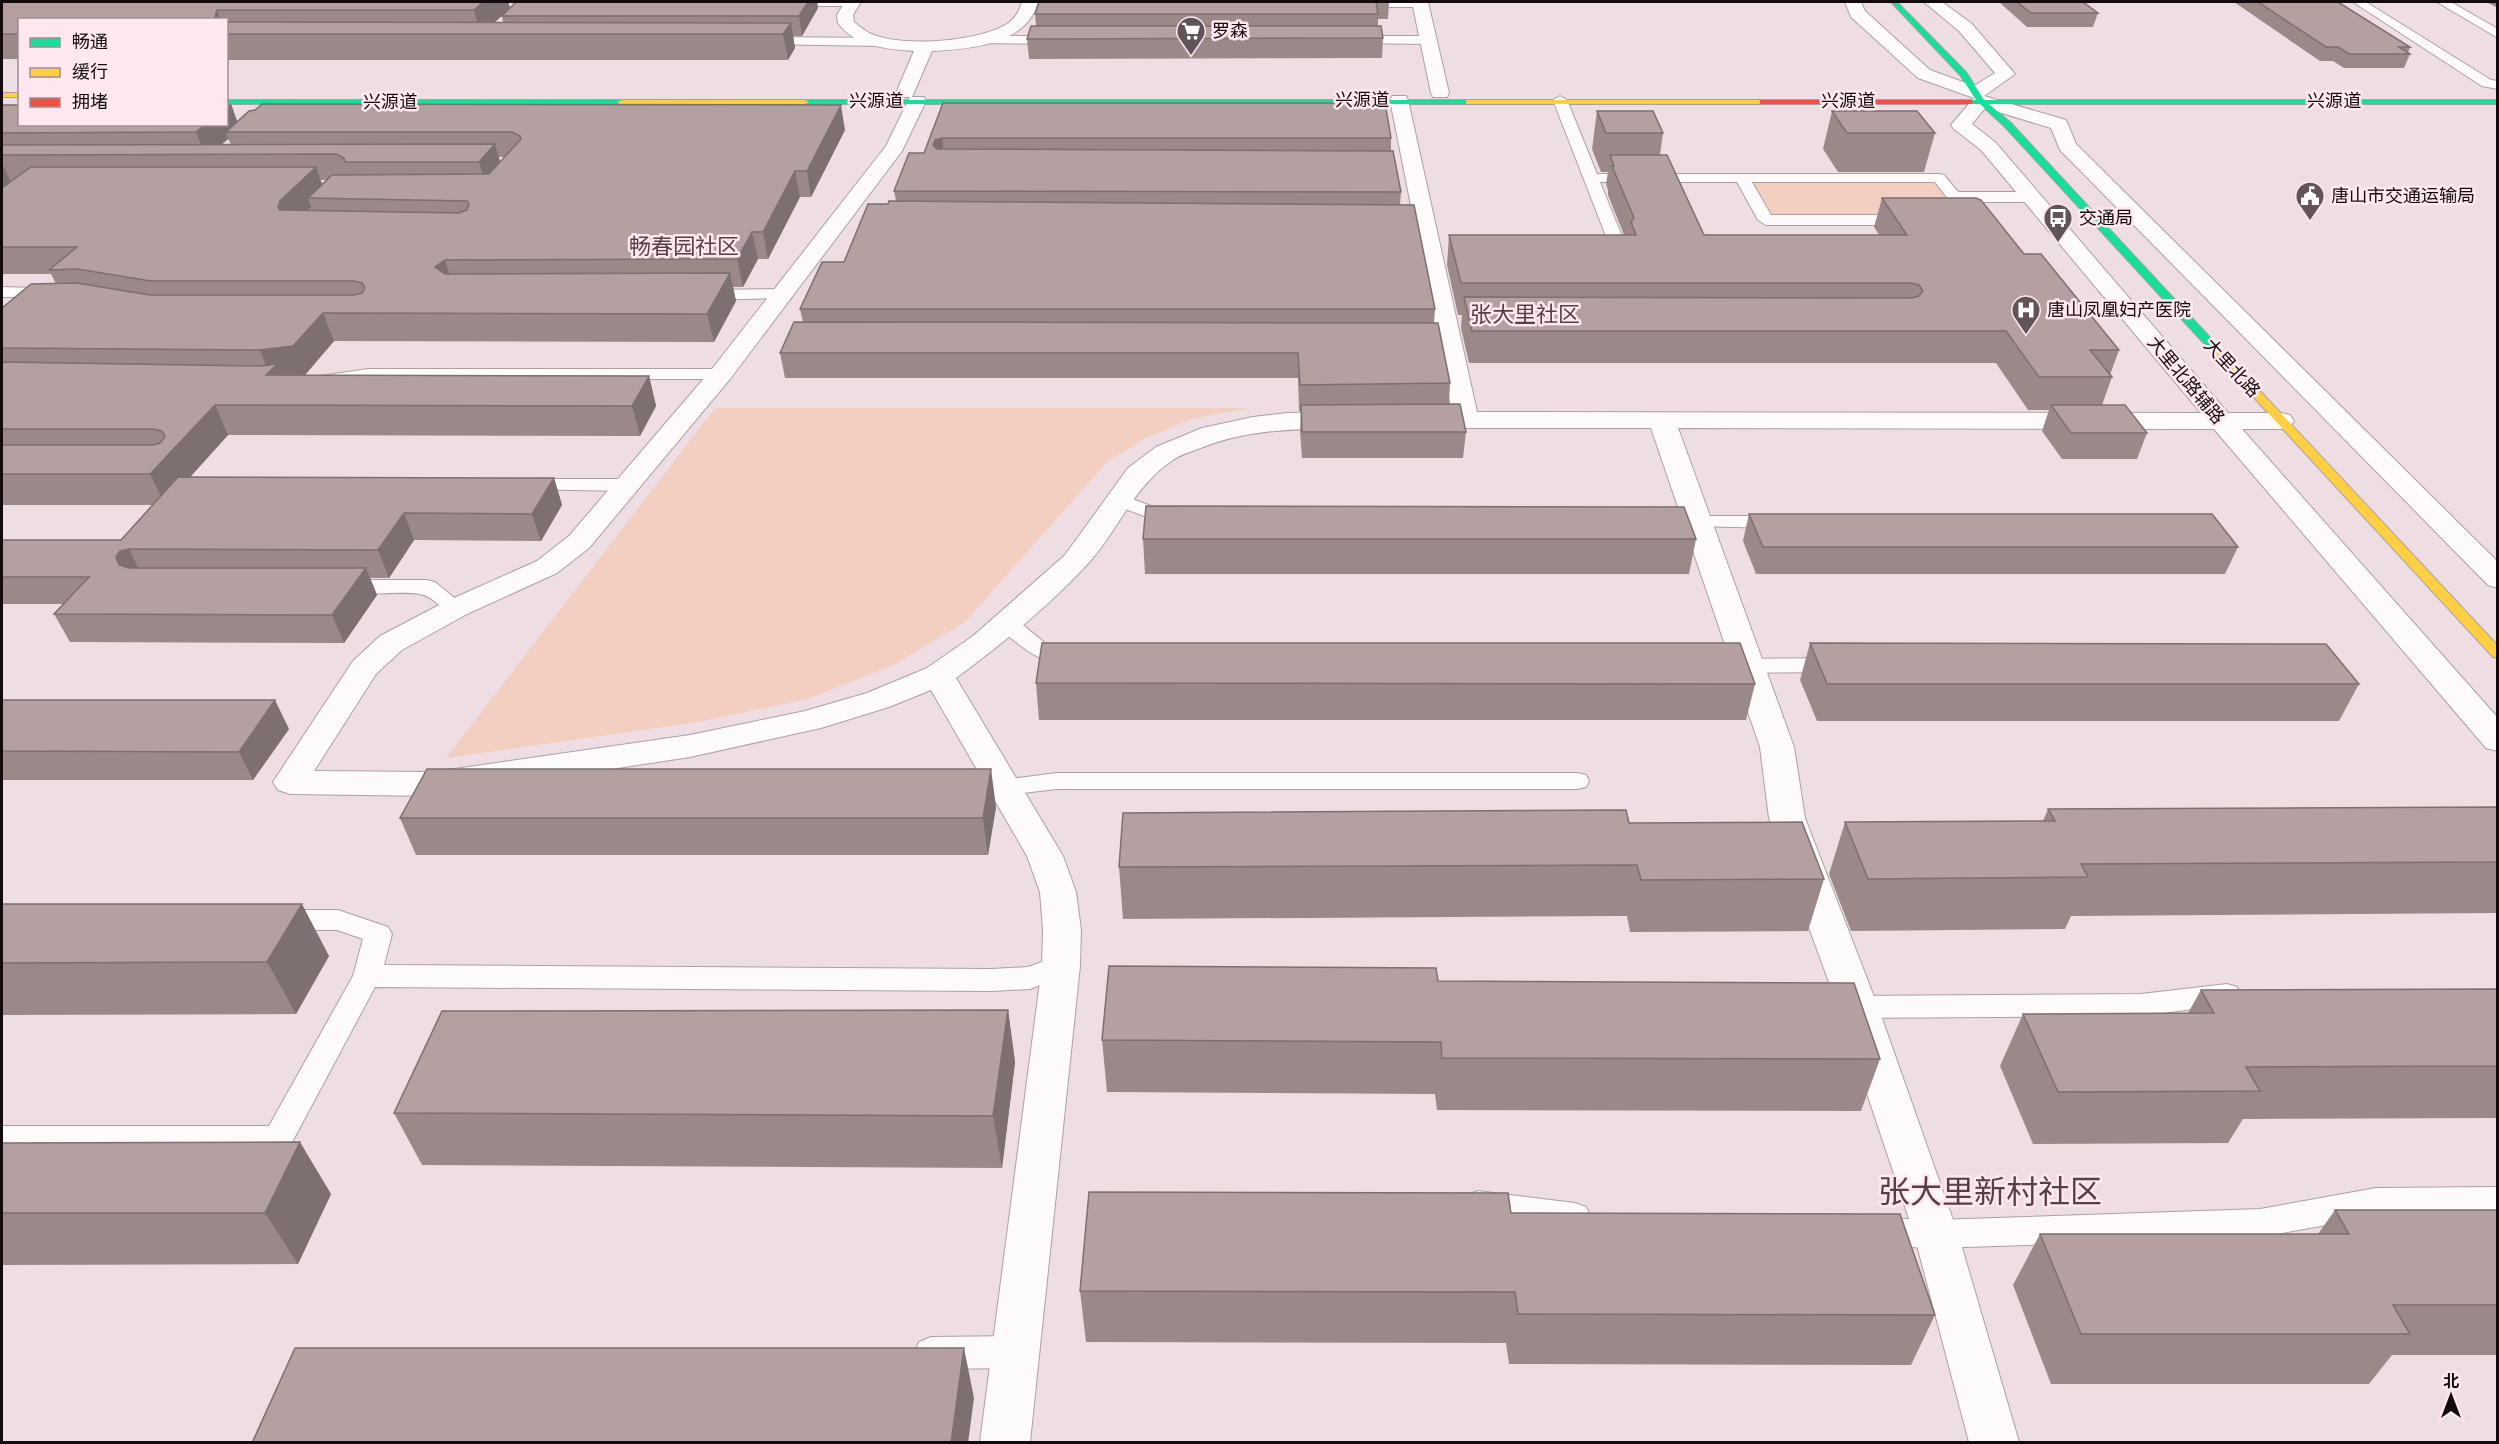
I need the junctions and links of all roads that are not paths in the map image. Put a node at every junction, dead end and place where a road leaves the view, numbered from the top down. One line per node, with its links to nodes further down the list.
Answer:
1 (771, 2): 2 (lane)
2 (852, 2): 17 (street)
3 (1034, 2): 12 (street)
4 (1420, 2): 10 (lane); 15 (street)
5 (1853, 2): 26 (street)
6 (1894, 2): 26 (main road, 大里北路)
7 (1932, 2): 26 (street, 大里北路辅路)
8 (2359, 2): 19 (lane)
9 (2443, 2): 11 (lane)
10 (1337, 3)
11 (2498, 34)
12 (981, 40): 13 (lane); 18 (street)
13 (1075, 40)
14 (1335, 40): 15 (lane)
15 (1429, 40): 20 (street)
16 (749, 41): 17 (lane)
17 (880, 42): 18 (street)
18 (925, 46): 25 (street)
19 (2498, 85)
20 (1440, 93): 25 (main road, 兴源道); 26 (main road, 兴源道)
21 (2498, 93): 26 (main road, 兴源道)
22 (228, 94): 25 (main road, 兴源道)
23 (2, 95): 24 (main road)
24 (18, 95)
25 (911, 97): 27 (main road, 兴源道); 32 (main road, 兴源道); 43 (street)
26 (1979, 97): 28 (main road, 兴源道); 33 (main road, 兴源道); 38 (street, 大里北路辅路); 52 (main road, 大里北路); 60 (street)
27 (1399, 100): 28 (main road, 兴源道); 47 (street)
28 (1560, 100): 35 (lane)
29 (2, 102): 30 (main road)
30 (18, 102)
31 (228, 102): 32 (main road, 兴源道)
32 (287, 102): 34 (street)
33 (2498, 102)
34 (265, 121)
35 (1591, 178): 36 (lane); 41 (lane)
36 (1742, 178): 37 (lane); 40 (lane)
37 (1954, 197): 38 (lane); 39 (lane)
38 (2031, 197): 53 (street, 大里北路辅路)
39 (1966, 212)
40 (1926, 220)
41 (1619, 249)
42 (2, 292): 45 (lane)
43 (782, 294): 44 (lane); 48 (street)
44 (688, 295)
45 (50, 305)
46 (1469, 322): 47 (lane)
47 (1444, 335): 50 (street)
48 (721, 374): 49 (lane); 55 (street)
49 (304, 383)
50 (1466, 419): 51 (street); 56 (street)
51 (1662, 420): 53 (street); 59 (street)
52 (2281, 421): 53 (street); 64 (main road, 大里北路)
53 (2222, 422): 69 (street, 大里北路辅路)
54 (508, 485): 55 (lane)
55 (626, 485): 62 (street)
56 (1119, 500): 58 (lane); 63 (street)
57 (1793, 522): 59 (lane)
58 (1191, 525)
59 (1691, 528): 67 (street)
60 (2498, 579)
61 (320, 586): 62 (lane)
62 (456, 608): 68 (street)
63 (1006, 623): 65 (lane); 68 (street)
64 (2498, 654)
65 (1094, 663)
66 (1854, 665): 67 (lane)
67 (1729, 666): 76 (street)
68 (938, 675): 71 (street)
69 (2498, 740)
70 (1577, 781): 71 (lane)
71 (1004, 787): 73 (street)
72 (257, 920): 74 (lane)
73 (1061, 966): 74 (lane); 83 (street)
74 (367, 976): 77 (lane)
75 (2249, 992): 76 (lane)
76 (1840, 1007): 82 (street)
77 (2, 1139)
78 (2498, 1201): 82 (lane)
79 (1449, 1204): 80 (lane)
80 (1600, 1219)
81 (1844, 1230): 82 (lane)
82 (1936, 1234): 86 (street)
83 (1016, 1352): 84 (lane); 85 (street)
84 (897, 1353)
85 (1005, 1443)
86 (1994, 1443)

